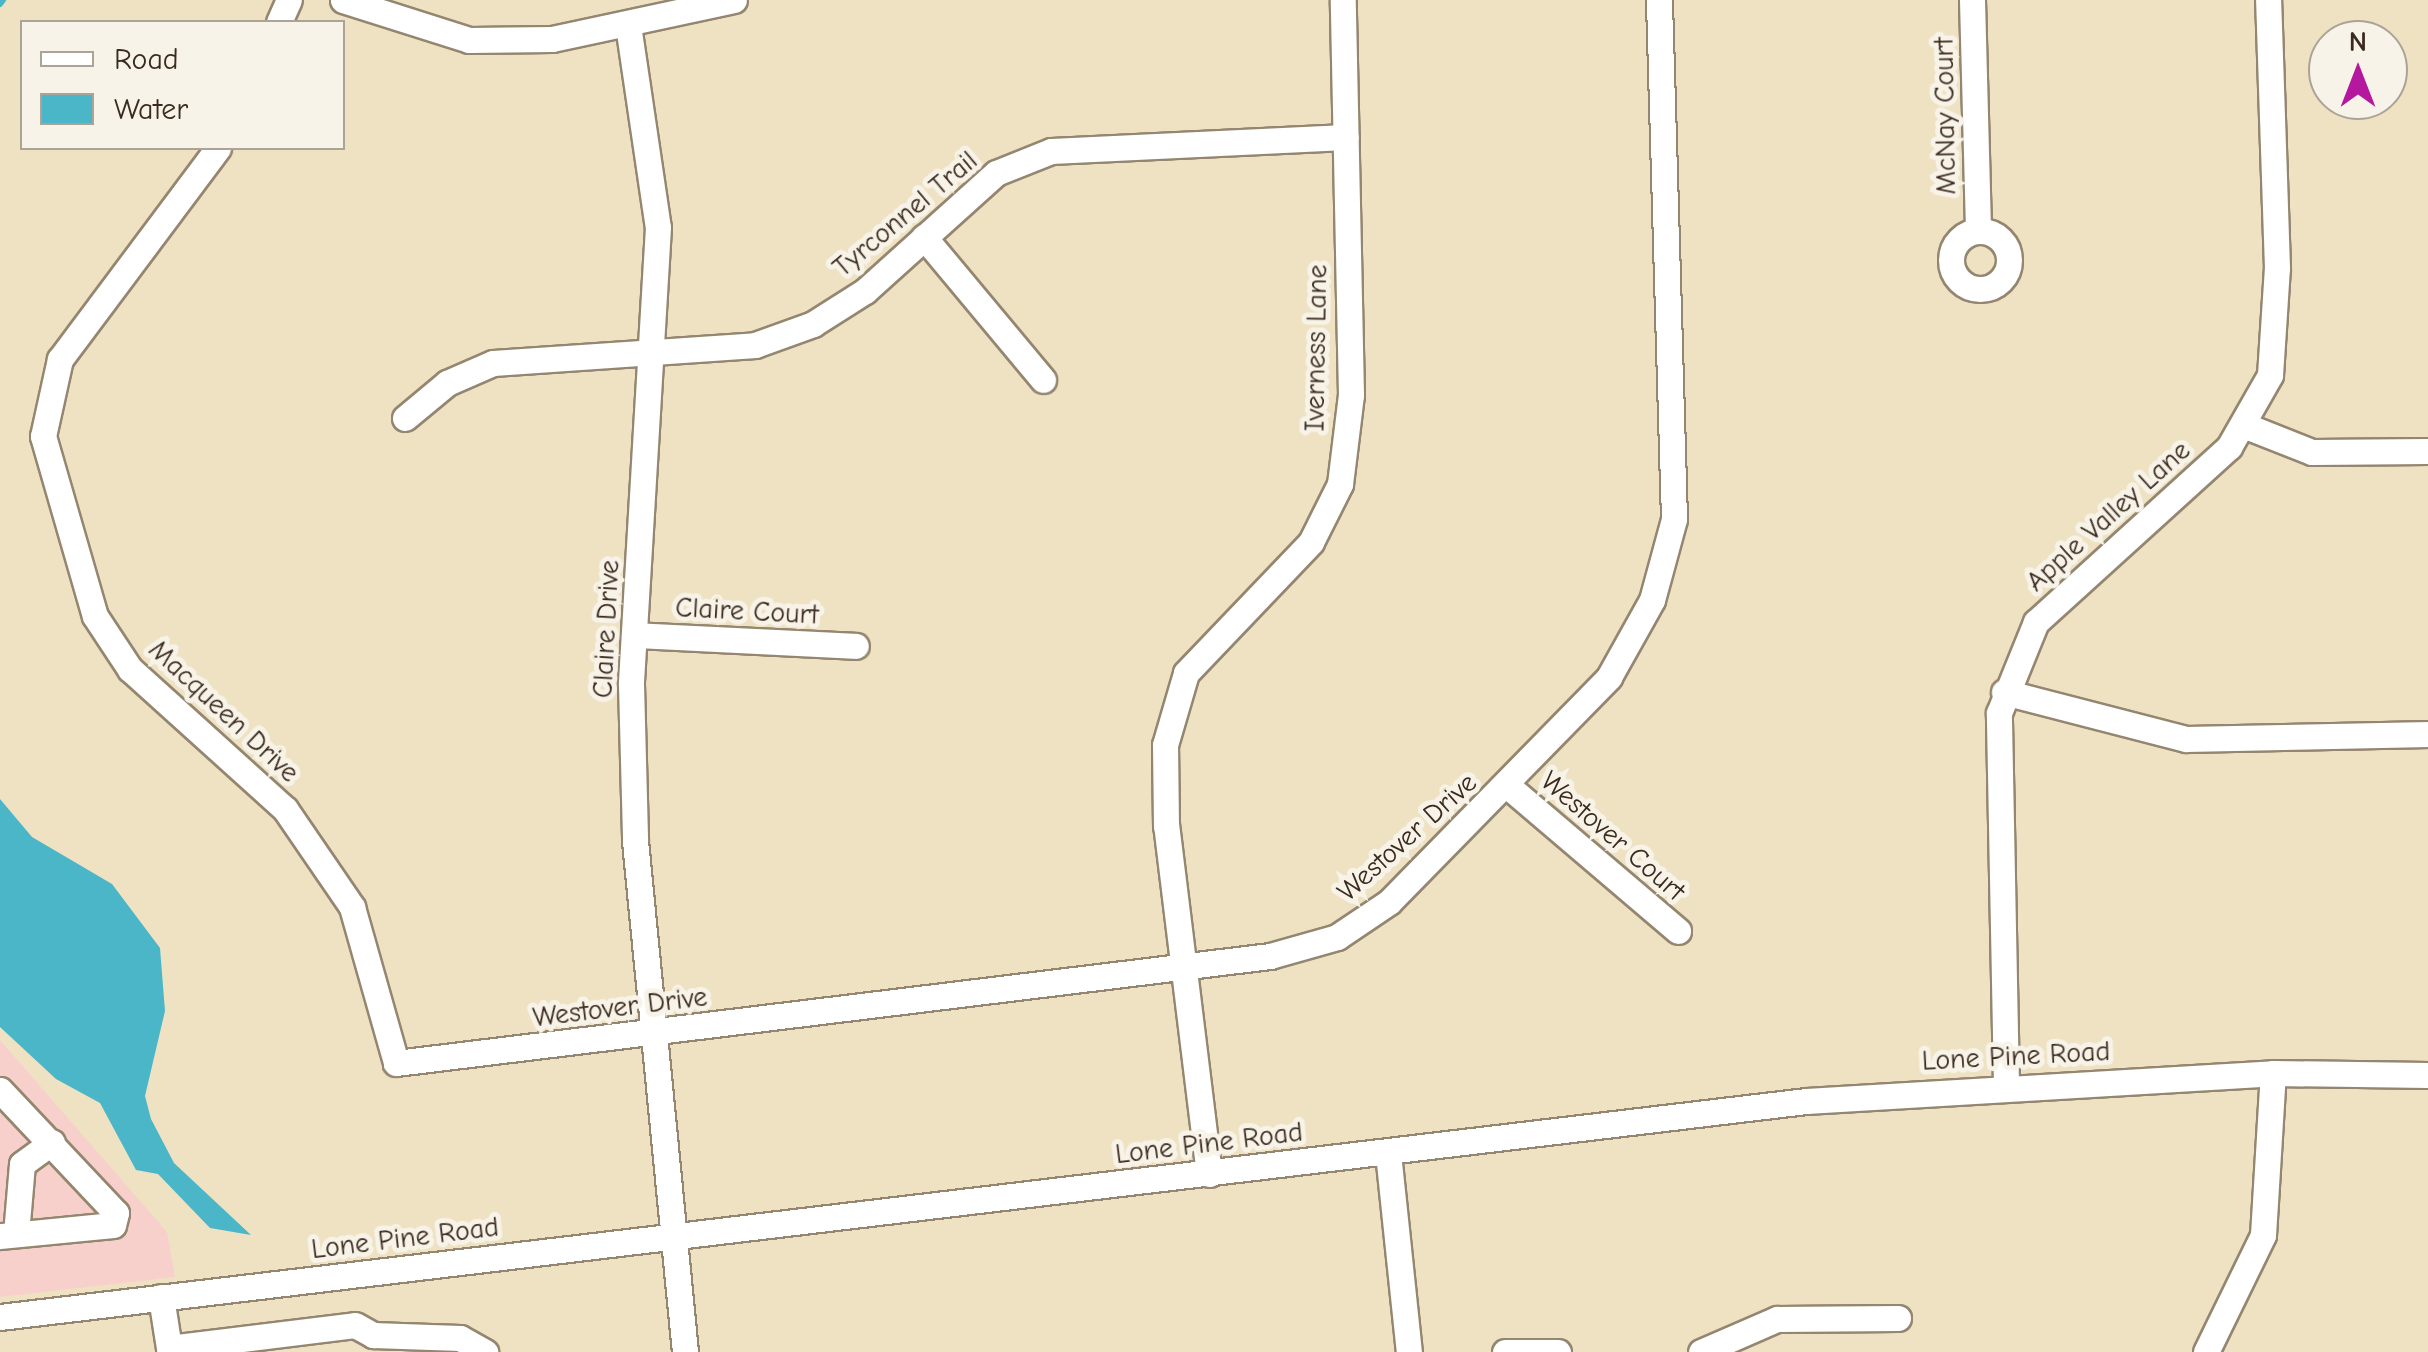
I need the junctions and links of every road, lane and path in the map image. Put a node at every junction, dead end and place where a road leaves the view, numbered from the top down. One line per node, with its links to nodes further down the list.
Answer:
1 (342, 0): 7 (street)
2 (734, 0): 7 (street)
3 (1342, 0): 8 (street, Iverness Lane)
4 (1659, 0): 21 (street, Westover Drive)
5 (1972, 0): 10 (street, McNay Court)
6 (2268, 0): 15 (street, Apple Valley Lane)
7 (628, 26): 12 (street, Claire Drive)
8 (1346, 137): 11 (street, Tyrconnel Trail); 23 (street, Iverness Lane)
9 (217, 150): 25 (street, Macqueen Drive)
10 (1978, 231)
11 (924, 237): 12 (street, Tyrconnel Trail); 13 (street)
12 (654, 352): 14 (street, Tyrconnel Trail); 17 (street, Claire Drive)
13 (1043, 380)
14 (404, 418)
15 (2246, 426): 16 (street); 19 (street, Apple Valley Lane)
16 (2428, 451)
17 (634, 635): 18 (street, Claire Court); 24 (street, Claire Drive)
18 (856, 646)
19 (2004, 692): 20 (street); 28 (street, Apple Valley Lane)
20 (2428, 734)
21 (1509, 786): 22 (street, Westover Court); 23 (street, Westover Drive)
22 (1678, 932)
23 (1185, 968): 24 (street, Westover Drive); 32 (street, Iverness Lane)
24 (656, 1032): 25 (street, Westover Drive); 34 (street, Claire Drive)
25 (396, 1063)
26 (2273, 1073): 27 (street, Lone Pine Road); 28 (street, Lone Pine Road); 46 (street)
27 (2428, 1075)
28 (2006, 1085): 31 (street, Lone Pine Road)
29 (0, 1090): 30 (street)
30 (52, 1142): 33 (street); 33 (street)
31 (1388, 1153): 32 (street, Lone Pine Road); 42 (street)
32 (1209, 1174): 34 (street, Lone Pine Road)
33 (8, 1235)
34 (675, 1236): 35 (street, Lone Pine Road); 41 (street, Claire Drive)
35 (161, 1297): 36 (street, Lone Pine Road); 39 (street)
36 (0, 1317)
37 (1898, 1318): 45 (street)
38 (373, 1344): 39 (street); 40 (street)
39 (168, 1350)
40 (484, 1352)
41 (685, 1352)
42 (1409, 1352)
43 (1505, 1352): 44 (street)
44 (1558, 1352)
45 (1701, 1352)
46 (2206, 1352)

